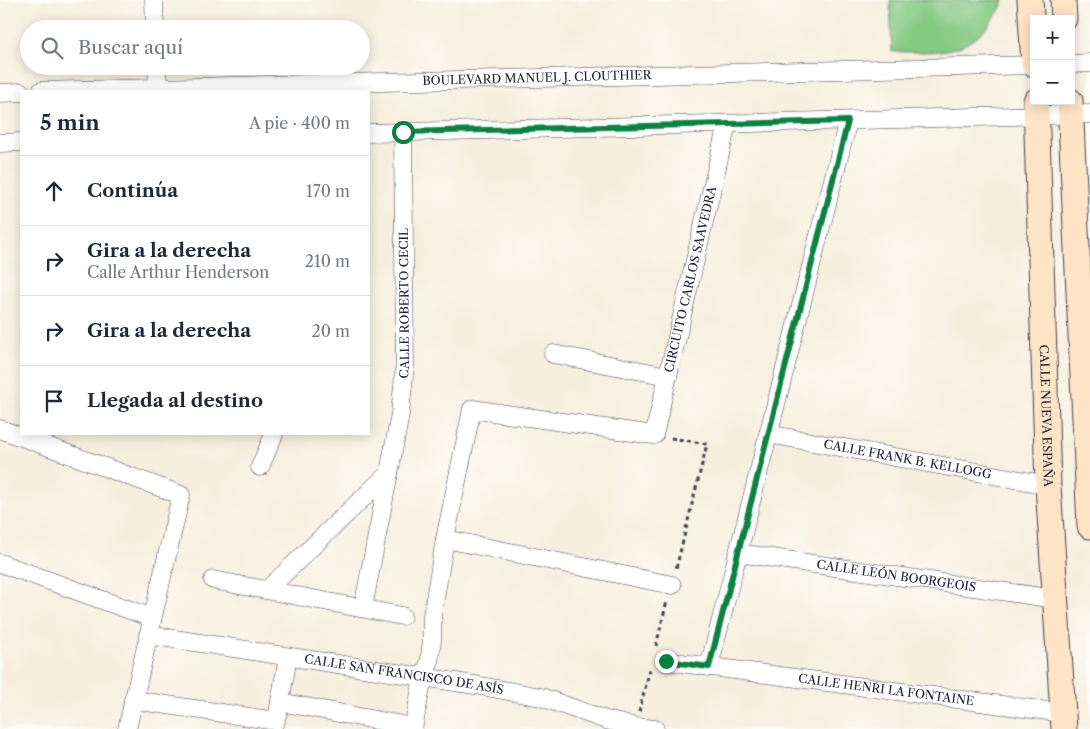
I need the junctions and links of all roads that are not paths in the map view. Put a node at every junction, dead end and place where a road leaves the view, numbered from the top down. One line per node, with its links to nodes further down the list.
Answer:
1 (154, 0): 5 (street)
2 (1030, 0): 6 (street)
3 (1063, 0): 4 (street)
4 (1064, 15)
5 (155, 20)
6 (1034, 60)
7 (1030, 64): 11 (street, BOULEVARD MANUEL J. CLOUTHIER)
8 (1075, 64): 9 (street)
9 (1090, 64)
10 (157, 75): 11 (street)
11 (158, 89): 12 (street, BOULEVARD MANUEL J. CLOUTHIER)
12 (100, 90)
13 (20, 92): 14 (street)
14 (0, 93)
15 (1036, 108): 16 (street); 17 (street); 30 (street, CALLE NUEVA ESPAÑA)
16 (1077, 110): 31 (street)
17 (848, 121): 18 (street); 26 (street)
18 (727, 124): 19 (street); 24 (street, CIRCUITO CARLOS SAAVEDRA)
19 (403, 132): 20 (street); 29 (street, CALLE ROBERTO CECIL)
20 (370, 133)
21 (20, 142): 22 (street)
22 (0, 143)
23 (553, 354): 24 (street)
24 (668, 376): 32 (street, CIRCUITO CARLOS SAAVEDRA)
25 (0, 429): 41 (street)
26 (768, 434): 30 (street, CALLE FRANK B. KELLOGG); 33 (street)
27 (274, 435): 28 (street)
28 (260, 468)
29 (389, 473): 37 (street); 39 (street, CALLE ROBERTO CECIL)
30 (1048, 485): 38 (street, CALLE NUEVA ESPAÑA)
31 (1090, 526)
32 (445, 540): 36 (street); 46 (street)
33 (738, 553): 38 (street, CALLE LEÓN BOORGEOIS); 45 (street)
34 (0, 563): 41 (street)
35 (213, 580): 37 (street)
36 (672, 585)
37 (267, 590): 39 (street)
38 (1055, 599): 49 (street, CALLE NUEVA ESPAÑA)
39 (363, 608): 40 (street)
40 (402, 616)
41 (152, 618): 42 (street)
42 (148, 635): 43 (street, CALLE SAN FRANCISCO DE ASÍS); 47 (street)
43 (288, 657): 46 (street, CALLE SAN FRANCISCO DE ASÍS); 48 (street)
44 (666, 661): 45 (street, CALLE HENRI LA FONTAINE)
45 (709, 667): 49 (street, CALLE HENRI LA FONTAINE)
46 (423, 678): 51 (street, CALLE SAN FRANCISCO DE ASÍS); 52 (street)
47 (133, 700): 50 (street); 53 (street)
48 (280, 702): 50 (street); 52 (street)
49 (1063, 721)
50 (276, 725)
51 (606, 725): 54 (street, CALLE SAN FRANCISCO DE ASÍS)
52 (413, 728)
53 (126, 729)
54 (656, 729)

